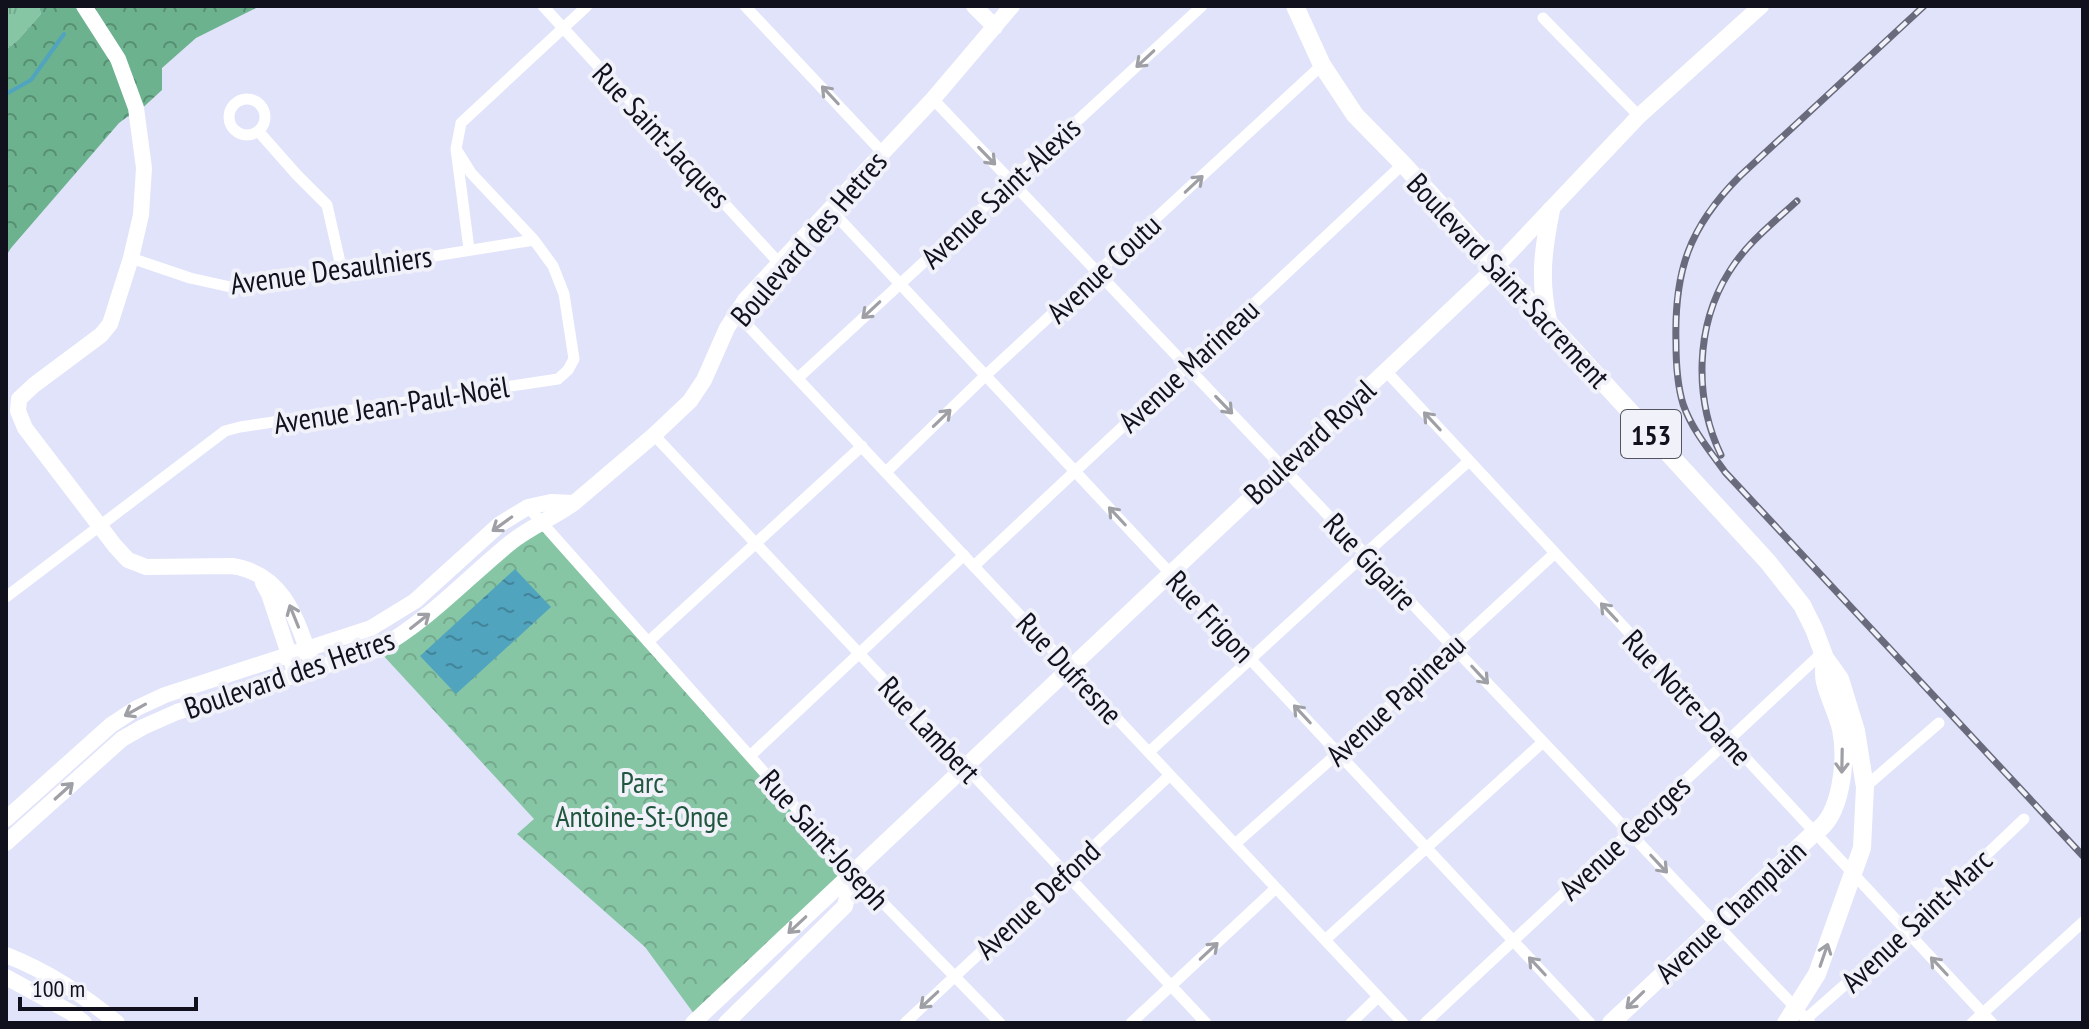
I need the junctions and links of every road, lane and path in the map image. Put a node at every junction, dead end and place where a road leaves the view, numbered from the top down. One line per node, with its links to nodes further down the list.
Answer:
1 (84, 6): 25 (street)
2 (543, 6): 12 (street, Rue Saint-Jacques)
3 (587, 6): 12 (street)
4 (745, 6): 18 (street, one-way to 4)
5 (974, 6): 11 (street)
6 (1012, 6): 11 (street, Boulevard des Hetres)
7 (1202, 6): 20 (street, Avenue Saint-Alexis, one-way to 20)
8 (1295, 6): 13 (main road, Boulevard Saint-Sacrement / 153)
9 (1761, 6): 15 (street, Boulevard Royal)
10 (1543, 18): 15 (street)
11 (995, 27): 14 (street, Boulevard des Hetres)
12 (564, 28): 17 (street); 26 (street, Rue Saint-Jacques)
13 (1322, 65): 19 (main road, Boulevard Saint-Sacrement / 153); 29 (street, Avenue Coutu, one-way to 13)
14 (933, 99): 18 (street, Boulevard des Hetres); 20 (street, Rue Gigaire, one-way to 20)
15 (1639, 116): 22 (street, Boulevard Royal)
16 (259, 132): 28 (street)
17 (456, 149): 23 (street, Avenue Jean-Paul-Noël); 24 (street)
18 (883, 153): 21 (street, Boulevard des Hetres)
19 (1403, 164): 27 (main road, Boulevard Saint-Sacrement / 153); 33 (street, Avenue Marineau)
20 (1011, 181): 29 (street, Rue Gigaire); 30 (street, Avenue Saint-Alexis)
21 (831, 210): 26 (street, Boulevard des Hetres); 30 (street, Rue Frigon)
22 (1551, 210): 27 (street, Boulevard Royal); 32 (main road)
23 (534, 240): 24 (street, Avenue Desaulniers); 46 (street, Avenue Jean-Paul-Noël)
24 (469, 249): 28 (street, Avenue Desaulniers)
25 (131, 258): 28 (street, Avenue Desaulniers); 46 (street)
26 (780, 264): 31 (street, Boulevard des Hetres)
27 (1497, 266): 32 (main road, Boulevard Saint-Sacrement / 153); 34 (street, Boulevard Royal)
28 (342, 271)
29 (1098, 273): 33 (street, Rue Gigaire); 35 (street, Avenue Coutu)
30 (900, 284): 35 (street, Rue Frigon); 36 (street, Avenue Saint-Alexis, one-way to 36)
31 (736, 313): 36 (street, Rue Dufresne); 37 (street, Boulevard des Hetres)
32 (1549, 323): 59 (main road, Boulevard Saint-Sacrement / 153)
33 (1187, 366): 40 (street, Rue Gigaire, one-way to 40); 41 (street, Avenue Marineau)
34 (1385, 370): 39 (street, Rue Notre-Dame, one-way to 34); 40 (street, Boulevard Royal)
35 (986, 375): 41 (street, Rue Frigon); 42 (street, Avenue Coutu, one-way to 35)
36 (798, 378): 38 (street, Rue Dufresne)
37 (654, 435): 43 (street, Boulevard des Hetres); 47 (street, Rue Lambert)
38 (862, 446): 42 (street, Rue Dufresne); 47 (street)
39 (1469, 461): 48 (street, Rue Notre-Dame); 49 (street)
40 (1282, 467): 49 (street, Rue Gigaire); 52 (street, Boulevard Royal)
41 (1075, 471): 51 (street, Avenue Marineau); 52 (street, Rue Frigon, one-way to 41)
42 (886, 472): 50 (street, Rue Dufresne)
43 (574, 503): 44 (street, Boulevard des Hetres); 45 (street, Boulevard des Hetres)
44 (528, 507): 45 (street, Rue Saint-Joseph); 57 (street, Boulevard des Hetres, one-way to 57)
45 (541, 522): 55 (street, Rue Saint-Joseph); 63 (street, Boulevard des Hetres, one-way to 45)
46 (100, 527): 53 (street); 54 (street, Avenue Jean-Paul-Noël)
47 (756, 544): 55 (street); 58 (street, Rue Lambert)
48 (1555, 553): 56 (street, Avenue Papineau); 66 (street, Rue Notre-Dame, one-way to 48)
49 (1365, 554): 56 (street, Rue Gigaire); 61 (street)
50 (964, 555): 51 (street, Rue Dufresne); 58 (street)
51 (974, 566): 62 (street, Rue Dufresne)
52 (1170, 573): 61 (street, Rue Frigon); 62 (street, Boulevard Royal)
53 (258, 574): 57 (street, one-way to 53); 60 (street)
54 (6, 597)
55 (648, 642): 70 (street, Rue Saint-Joseph)
56 (1452, 646): 67 (street, Rue Gigaire, one-way to 67); 69 (street, Avenue Papineau)
57 (307, 649): 60 (street, Boulevard des Hetres); 63 (street)
58 (859, 653): 70 (street); 71 (street, Rue Lambert)
59 (1824, 655): 66 (street, Avenue Georges); 73 (main road, Boulevard Saint-Sacrement / 153); 76 (main road, Boulevard Saint-Sacrement / 153, one-way to 76)
60 (290, 656): 64 (street); 74 (street, Boulevard des Hetres, one-way to 74)
61 (1250, 659): 68 (street); 69 (street, Rue Frigon, one-way to 61)
62 (1069, 667): 68 (street, Rue Dufresne); 71 (street, Boulevard Royal)
63 (314, 669): 64 (street, Boulevard des Hetres)
64 (295, 675): 78 (street, Boulevard des Hetres, one-way to 64)
65 (1939, 723): 73 (street)
66 (1728, 740): 76 (street, Rue Notre-Dame); 77 (street, Avenue Georges)
67 (1543, 742): 77 (street, Rue Gigaire); 80 (street)
68 (1149, 752): 72 (street, Rue Dufresne)
69 (1338, 753): 79 (street, Avenue Papineau); 80 (street, Rue Frigon)
70 (750, 756): 81 (street, Rue Saint-Joseph)
71 (965, 766): 81 (street, Boulevard Royal); 82 (street, Rue Lambert)
72 (1170, 775): 79 (street, Rue Dufresne); 82 (street, Avenue Defond)
73 (1865, 787): 83 (main road, Boulevard Saint-Sacrement / 153)
74 (6, 819)
75 (2024, 819): 87 (street, Avenue Saint-Marc)
76 (1815, 832): 83 (street, Rue Notre-Dame); 86 (main road, Avenue Champlain / 153)
77 (1629, 833): 86 (street, Rue Gigaire, one-way to 86); 89 (street, Avenue Georges)
78 (6, 843)
79 (1235, 844): 84 (street, Rue Dufresne)
80 (1427, 848): 88 (street); 89 (street, Rue Frigon)
81 (853, 872): 91 (street, Rue Saint-Joseph); 97 (street, Boulevard Royal, one-way to 97); 100 (street, Boulevard Royal)
82 (1065, 873): 91 (street, Avenue Defond); 93 (street, Rue Lambert)
83 (1853, 873): 87 (street, Rue Notre-Dame); 96 (main road, Avenue Saint-Marc / 153, one-way to 83)
84 (1276, 888): 88 (street, Rue Dufresne); 93 (street, one-way to 84)
85 (2083, 922): 95 (street)
86 (1715, 924): 96 (street, Rue Gigaire); 109 (main road, Avenue Champlain / 153, one-way to 109)
87 (1906, 931): 95 (street, Rue Notre-Dame, one-way to 87); 96 (street, Avenue Saint-Marc)
88 (1325, 940): 94 (street, Rue Dufresne)
89 (1513, 941): 107 (street, Avenue Georges); 108 (street, Rue Frigon, one-way to 89)
90 (7, 955): 99 (street)
91 (954, 976): 101 (street, Avenue Defond, one-way to 101); 102 (street, Rue Saint-Joseph)
92 (6, 977): 98 (street)
93 (1172, 986): 103 (street); 104 (street, Rue Lambert)
94 (1378, 997): 105 (street); 106 (street, Rue Dufresne)
95 (1983, 1013): 110 (street); 111 (street, Rue Notre-Dame)
96 (1800, 1019)
97 (697, 1022)
98 (84, 1023)
99 (117, 1023)
100 (726, 1023)
101 (905, 1023)
102 (1000, 1023)
103 (1131, 1023)
104 (1206, 1023)
105 (1351, 1023)
106 (1403, 1023)
107 (1425, 1023)
108 (1590, 1023)
109 (1611, 1023)
110 (1972, 1023)
111 (1992, 1023)

